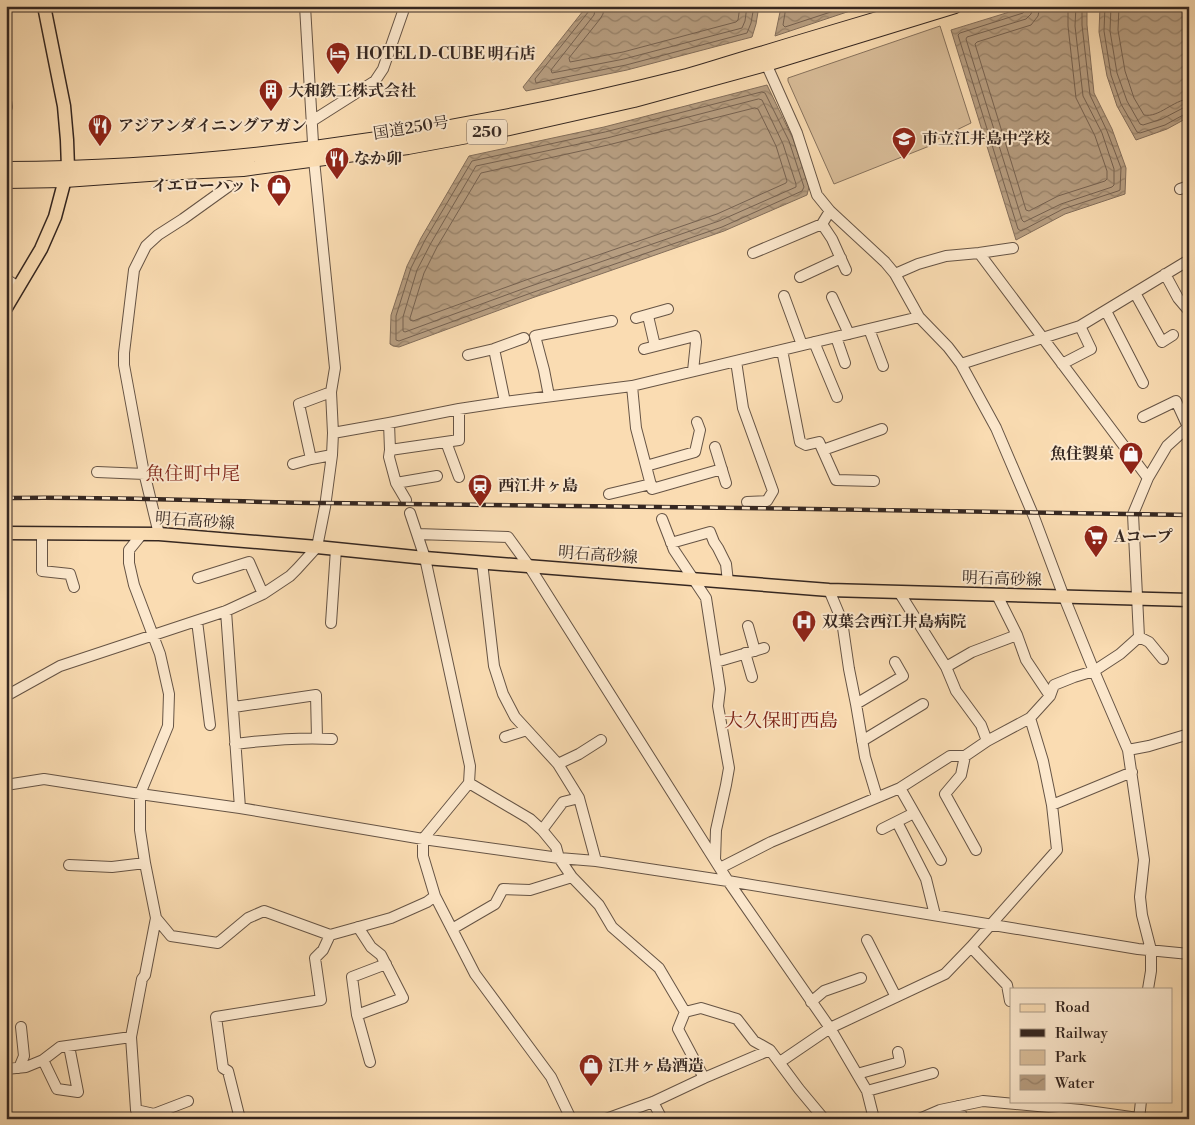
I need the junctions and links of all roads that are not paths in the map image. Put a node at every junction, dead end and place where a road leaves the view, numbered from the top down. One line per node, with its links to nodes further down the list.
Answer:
1 (44, 6): 12 (main road)
2 (305, 6): 9 (street)
3 (405, 6): 9 (street)
4 (921, 6): 6 (highway, 国道250号 / 250)
5 (955, 6): 6 (highway, 国道250号 / 250)
6 (764, 59): 10 (highway, 国道250号 / 250); 15 (street)
7 (6, 101): 8 (street)
8 (6, 107)
9 (312, 121): 10 (street)
10 (314, 154): 12 (highway, 国道250号 / 250); 59 (street)
11 (6, 169): 12 (highway, 国道250号 / 250)
12 (67, 174): 13 (highway, 国道250号 / 250); 27 (main road)
13 (6, 181)
14 (229, 186): 80 (street)
15 (830, 210): 16 (street); 23 (street)
16 (822, 224): 18 (street); 20 (street)
17 (1013, 248): 19 (street)
18 (753, 253)
19 (979, 253): 23 (street); 44 (street)
20 (841, 258): 22 (street); 25 (street)
21 (1189, 260): 24 (street)
22 (846, 270)
23 (894, 274): 36 (street)
24 (1165, 274): 28 (street); 33 (street)
25 (800, 277)
26 (6, 279): 27 (street)
27 (18, 287): 31 (main road)
28 (1135, 293): 34 (street); 42 (street)
29 (784, 296): 47 (street)
30 (832, 297): 41 (street)
31 (6, 308)
32 (668, 310): 35 (street)
33 (1189, 310)
34 (1106, 311): 39 (street); 57 (street)
35 (648, 316): 37 (street); 56 (street)
36 (919, 317): 40 (street); 53 (street)
37 (636, 318)
38 (612, 321): 60 (street)
39 (1080, 326): 44 (street); 54 (street)
40 (869, 329): 41 (street); 55 (street)
41 (849, 334): 43 (street)
42 (1173, 335)
43 (836, 337): 46 (street); 52 (street)
44 (1041, 337): 53 (street); 54 (street)
45 (524, 338): 48 (street)
46 (814, 342): 47 (street); 61 (street)
47 (802, 345): 49 (street)
48 (494, 349): 50 (street); 62 (street)
49 (782, 350): 51 (street); 73 (street)
50 (468, 356)
51 (736, 361): 56 (street); 90 (street)
52 (845, 363)
53 (961, 364): 112 (street)
54 (1062, 364): 83 (street)
55 (883, 366)
56 (693, 371): 58 (street)
57 (1143, 383)
58 (632, 386): 60 (street); 77 (street)
59 (331, 392): 69 (street); 75 (street)
60 (549, 396): 62 (street)
61 (837, 397)
62 (505, 402): 63 (street)
63 (459, 409): 66 (street); 70 (street)
64 (1143, 417): 67 (street)
65 (697, 422): 77 (street)
66 (389, 423): 69 (street); 72 (street)
67 (1188, 427): 83 (street)
68 (882, 429): 73 (street)
69 (333, 433): 74 (street)
70 (446, 442): 72 (street); 82 (street)
71 (715, 446): 78 (street)
72 (390, 450): 85 (street)
73 (823, 450): 84 (street)
74 (332, 455): 75 (street); 99 (street)
75 (311, 459): 76 (street)
76 (293, 464)
77 (646, 466): 87 (street)
78 (722, 470): 86 (street); 87 (street)
79 (97, 472): 80 (street)
80 (144, 474): 96 (street)
81 (437, 476): 85 (street)
82 (459, 477)
83 (1148, 478): 113 (street)
84 (874, 481)
85 (396, 483): 89 (street)
86 (726, 483)
87 (651, 484): 88 (street)
88 (609, 494)
89 (406, 500)
90 (747, 502)
91 (410, 512): 97 (street)
92 (662, 520): 98 (street)
93 (6, 533): 94 (main road, 明石高砂線)
94 (42, 534): 95 (main road, 明石高砂線); 107 (street)
95 (142, 534): 96 (main road, 明石高砂線); 119 (street)
96 (159, 534): 99 (main road, 明石高砂線)
97 (417, 534): 101 (street); 103 (street)
98 (671, 543): 105 (street); 106 (street)
99 (317, 547): 100 (main road, 明石高砂線); 110 (street)
100 (336, 549): 101 (main road, 明石高砂線); 117 (street)
101 (425, 558): 102 (main road, 明石高砂線); 149 (street)
102 (482, 562): 103 (main road, 明石高砂線); 136 (street)
103 (528, 566): 105 (main road, 明石高砂線); 167 (street)
104 (198, 578): 110 (street)
105 (694, 579): 106 (main road, 明石高砂線); 124 (street)
106 (728, 582): 108 (main road, 明石高砂線)
107 (74, 587)
108 (829, 590): 109 (main road, 明石高砂線); 131 (street)
109 (899, 592): 111 (main road, 明石高砂線); 126 (street)
110 (263, 594): 115 (street)
111 (997, 595): 112 (main road, 明石高砂線); 120 (street)
112 (1064, 597): 113 (main road, 明石高砂線); 127 (street)
113 (1138, 598): 114 (main road, 明石高砂線); 121 (street)
114 (1189, 600)
115 (226, 611): 116 (street); 133 (street)
116 (198, 621): 119 (street); 135 (street)
117 (331, 623)
118 (748, 626): 122 (street)
119 (153, 635): 129 (street); 152 (street)
120 (1017, 635): 126 (street); 130 (street)
121 (1139, 637): 123 (street); 127 (street)
122 (755, 651): 124 (street); 128 (street)
123 (1163, 659)
124 (716, 662): 167 (street)
125 (895, 662): 131 (street)
126 (946, 667): 143 (street)
127 (1094, 671): 130 (street); 145 (street)
128 (752, 677)
129 (6, 696)
130 (1050, 696): 134 (street)
131 (856, 704): 142 (street)
132 (923, 704): 142 (street)
133 (234, 707): 139 (street); 144 (street)
134 (1030, 718): 143 (street); 155 (street)
135 (210, 725)
136 (527, 730): 138 (street); 147 (street)
137 (1188, 735): 145 (street)
138 (505, 737)
139 (317, 738): 140 (street); 144 (street)
140 (332, 739)
141 (601, 740): 147 (street)
142 (862, 741): 153 (street)
143 (987, 741): 146 (street)
144 (235, 744): 156 (street)
145 (1128, 750): 148 (street)
146 (965, 756): 151 (street); 162 (street)
147 (558, 764): 154 (street)
148 (1132, 772): 155 (street); 180 (street)
149 (469, 783): 160 (street); 161 (street)
150 (6, 785): 152 (street)
151 (900, 788): 153 (street); 157 (street)
152 (140, 794): 156 (street); 166 (street)
153 (877, 797): 167 (street)
154 (579, 798): 160 (street); 165 (street)
155 (1052, 805): 174 (street)
156 (240, 808): 161 (street)
157 (914, 813): 158 (street); 164 (street)
158 (897, 822): 159 (street); 172 (street)
159 (882, 829)
160 (542, 830): 163 (street)
161 (423, 839): 163 (street); 171 (street)
162 (976, 850)
163 (559, 858): 165 (street); 169 (street)
164 (941, 860)
165 (596, 861): 170 (street)
166 (145, 863): 168 (street); 173 (street)
167 (717, 864): 170 (street)
168 (69, 865)
169 (572, 877): 176 (street); 188 (street)
170 (728, 881): 172 (street); 187 (street)
171 (435, 896): 175 (street); 176 (street)
172 (935, 914): 174 (street)
173 (156, 918): 177 (street); 192 (street)
174 (991, 924): 179 (street); 180 (street)
175 (358, 927): 177 (street); 182 (street)
176 (452, 929): 215 (street)
177 (330, 935): 214 (street)
178 (868, 940): 185 (street)
179 (971, 947): 185 (street); 186 (street)
180 (1151, 950): 181 (street); 184 (street)
181 (1189, 954)
182 (386, 964): 189 (street); 189 (street)
183 (861, 978): 187 (street)
184 (1148, 988)
185 (896, 997): 191 (street)
186 (1010, 1001)
187 (811, 1002): 191 (street)
188 (685, 1012): 194 (street); 203 (street)
189 (357, 1015): 197 (street)
190 (21, 1027): 199 (street)
191 (830, 1028): 198 (street); 202 (street)
192 (131, 1037): 193 (street); 205 (street)
193 (69, 1046): 196 (street); 196 (street)
194 (770, 1050): 198 (street); 203 (street)
195 (898, 1052): 202 (street)
196 (43, 1060): 199 (street)
197 (370, 1062)
198 (780, 1062): 218 (street)
199 (19, 1068): 200 (street)
200 (6, 1069)
201 (933, 1073): 204 (street)
202 (857, 1074): 204 (street)
203 (704, 1078): 207 (street)
204 (868, 1091): 219 (street)
205 (188, 1101)
206 (1010, 1101): 210 (street)
207 (653, 1102): 216 (street); 217 (street)
208 (1025, 1102): 211 (street)
209 (1141, 1102): 213 (street)
210 (958, 1106): 220 (street); 221 (street)
211 (1081, 1114): 213 (street)
212 (1189, 1116): 223 (street)
213 (1139, 1118): 222 (street)
214 (240, 1119)
215 (571, 1119)
216 (606, 1119)
217 (662, 1119)
218 (824, 1119)
219 (874, 1119)
220 (920, 1119)
221 (963, 1119)
222 (1146, 1119)
223 (1186, 1119)

